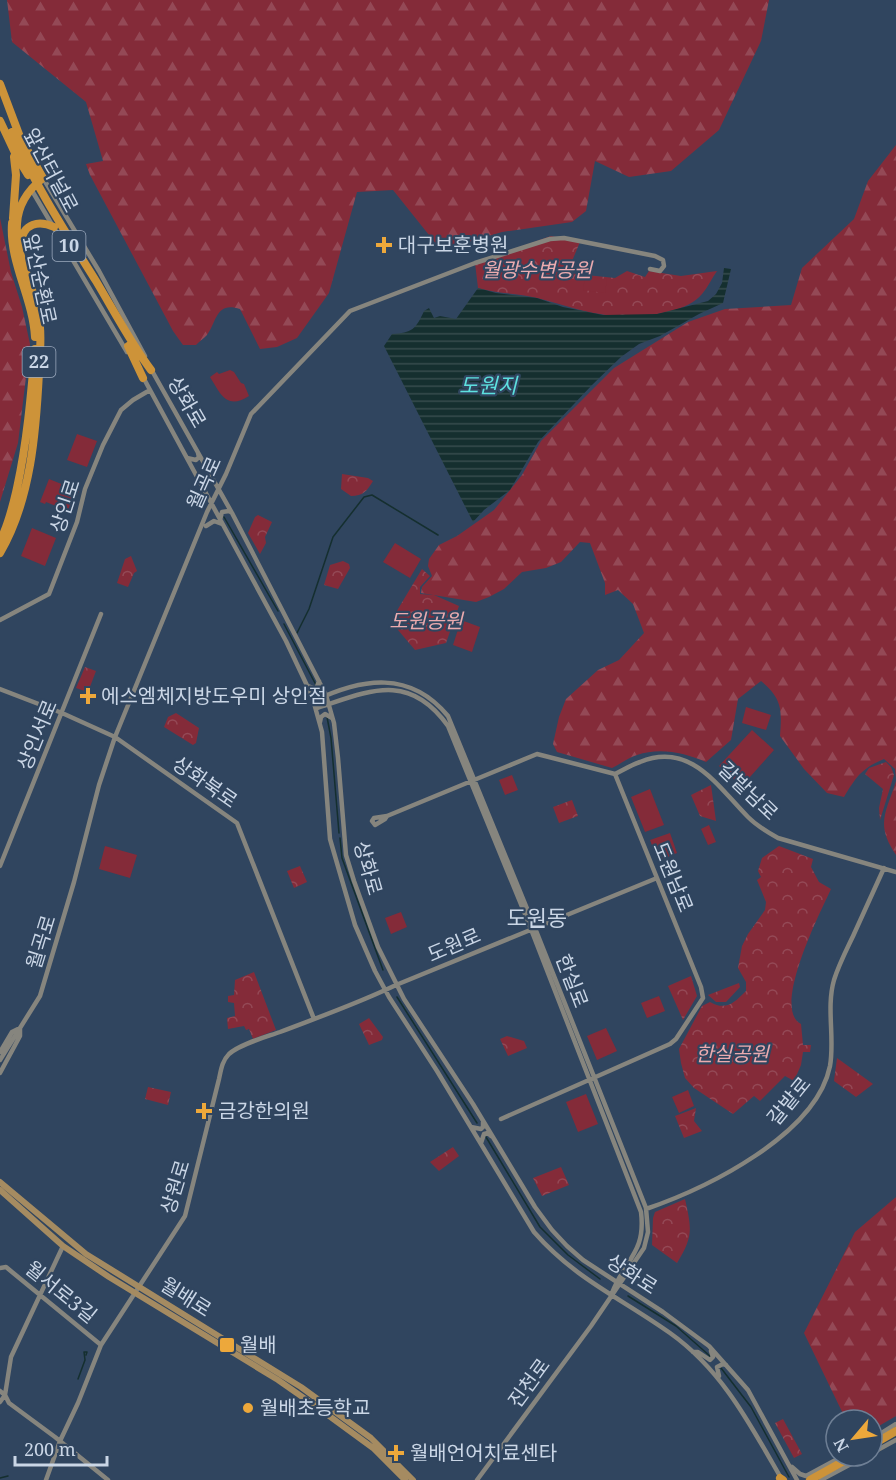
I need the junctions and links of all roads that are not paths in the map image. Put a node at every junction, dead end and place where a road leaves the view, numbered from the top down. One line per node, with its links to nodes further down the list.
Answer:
1 (0, 84): 6 (highway)
2 (0, 97): 5 (highway, 앞산터널로 / 10)
3 (0, 121): 5 (highway, 앞산터널로 / 10)
4 (0, 129): 7 (highway)
5 (12, 139): 16 (highway, 앞산터널로 / 10)
6 (28, 152): 7 (highway); 8 (highway)
7 (15, 160): 9 (highway); 12 (highway)
8 (33, 161): 9 (highway); 10 (highway)
9 (21, 170): 11 (highway)
10 (43, 177): 11 (highway, 앞산순환로 / 22); 17 (main road, 상화로 / 10)
11 (30, 187): 12 (highway, 앞산순환로 / 22); 13 (main road, 상화로 / 10); 14 (highway, 앞산순환로 / 22)
12 (13, 218): 27 (highway, 앞산순환로 / 22)
13 (54, 227): 14 (highway); 18 (main road, 상화로 / 10)
14 (23, 259): 28 (highway, 앞산순환로 / 22)
15 (650, 269): 22 (main road, 월곡로)
16 (133, 349): 17 (highway); 18 (highway)
17 (152, 370): 20 (main road, 상화로 / 10)
18 (143, 378): 19 (main road, 상화로 / 10)
19 (150, 390): 21 (main road, 상화로 / 10); 30 (main road, 상인로)
20 (198, 453): 21 (main road); 22 (main road, 상화로 / 10)
21 (187, 458): 23 (main road, 상화로 / 10)
22 (218, 489): 23 (main road, 월곡로); 24 (main road, 상화로 / 10)
23 (211, 503): 25 (main road, 상화로 / 10); 43 (main road, 월곡로)
24 (232, 513): 25 (main road); 31 (main road, 상화로 / 10)
25 (221, 522): 26 (main road); 32 (main road, 상화로 / 10)
26 (206, 526)
27 (0, 541)
28 (0, 553)
29 (101, 614): 40 (main road, 상인서로)
30 (0, 620)
31 (292, 627): 32 (main road); 33 (main road, 상화로 / 10)
32 (280, 630): 34 (main road, 상화로 / 10)
33 (320, 680): 34 (main road); 36 (main road, 상화로 / 10)
34 (308, 686): 37 (main road, 상화로 / 10)
35 (0, 689): 40 (main road, 상화북로)
36 (326, 695): 37 (main road, 한실로); 38 (main road, 상화로 / 10); 45 (main road, 한실로)
37 (314, 701): 39 (main road, 상화로 / 10)
38 (329, 704): 39 (main road, 한실로); 41 (main road, 상화로 / 10); 45 (main road, 한실로)
39 (317, 708): 42 (main road, 상화로 / 10)
40 (62, 713): 43 (main road, 상화북로); 47 (main road, 상인서로)
41 (333, 721): 42 (main road); 52 (main road, 상화로 / 10)
42 (320, 722): 53 (main road, 상화로 / 10)
43 (115, 737): 58 (main road, 상화북로); 59 (main road, 월곡로)
44 (615, 774): 45 (main road); 48 (main road, 갈밭남로); 50 (main road, 도원남로)
45 (472, 779): 46 (main road); 51 (main road, 한실로)
46 (387, 816)
47 (0, 866)
48 (884, 868): 49 (main road, 갈밭남로); 72 (main road, 갈밭로)
49 (896, 872)
50 (657, 878): 51 (main road, 도원로); 64 (main road, 도원남로)
51 (533, 929): 54 (main road, 도원로); 64 (main road, 한실로)
52 (387, 967): 53 (main road); 54 (main road, 상화로 / 10)
53 (375, 971): 55 (main road, 상화로 / 10)
54 (396, 985): 55 (main road, 상원로); 56 (main road, 상화로 / 10)
55 (385, 990): 57 (main road, 상화로 / 10); 58 (main road, 상원로)
56 (403, 997): 57 (main road); 66 (main road, 상화로 / 10)
57 (393, 1004): 67 (main road, 상화로 / 10)
58 (314, 1019): 76 (main road, 상원로)
59 (21, 1028): 60 (main road); 61 (main road, 월곡로); 62 (main road, 월곡로); 63 (main road)
60 (0, 1052)
61 (0, 1060)
62 (0, 1068)
63 (0, 1073)
64 (593, 1079): 65 (main road); 72 (main road, 한실로)
65 (501, 1119)
66 (483, 1122): 67 (main road); 68 (main road, 상화로 / 10)
67 (471, 1127): 69 (main road, 상화로 / 10)
68 (491, 1136): 69 (main road); 75 (main road, 상화로 / 10)
69 (481, 1143): 80 (main road, 상화로 / 10)
70 (0, 1182): 76 (main road, 월배로)
71 (0, 1190): 73 (main road, 월배로)
72 (644, 1209): 75 (main road, 한실로)
73 (63, 1246): 76 (main road, 월배로); 79 (main road)
74 (0, 1268): 79 (main road, 월서로3길)
75 (618, 1284): 77 (main road, 상화로 / 10); 78 (main road, 한실로); 80 (main road, 한실로)
76 (137, 1290): 83 (main road, 상원로); 99 (main road, 월배로); 100 (main road, 월배로)
77 (628, 1290): 78 (main road); 81 (main road); 82 (main road, 상화로 / 10)
78 (616, 1291): 80 (main road, 한실로)
79 (40, 1294): 83 (main road, 월서로3길); 88 (main road)
80 (611, 1296): 81 (main road, 상화로 / 10); 101 (main road, 진천로)
81 (630, 1306): 84 (main road, 상화로 / 10)
82 (700, 1338): 84 (main road); 85 (main road, 상화로 / 10)
83 (101, 1345): 90 (main road, 상원로)
84 (693, 1352): 86 (main road, 상화로 / 10)
85 (728, 1366): 86 (main road); 91 (main road, 상화로 / 10)
86 (721, 1381): 102 (main road, 상화로 / 10)
87 (0, 1391): 88 (main road)
88 (5, 1395): 89 (main road); 90 (main road)
89 (0, 1402)
90 (60, 1441): 97 (main road, 상원로); 98 (main road)
91 (789, 1462): 92 (main road); 103 (main road); 104 (main road, 상화로 / 10)
92 (824, 1467)
93 (832, 1468): 96 (highway)
94 (837, 1468): 96 (highway)
95 (841, 1468): 96 (main road)
96 (820, 1478): 105 (highway)
97 (45, 1480)
98 (108, 1480)
99 (405, 1480)
100 (412, 1480)
101 (477, 1480)
102 (782, 1480)
103 (792, 1480)
104 (797, 1480)
105 (810, 1480)

